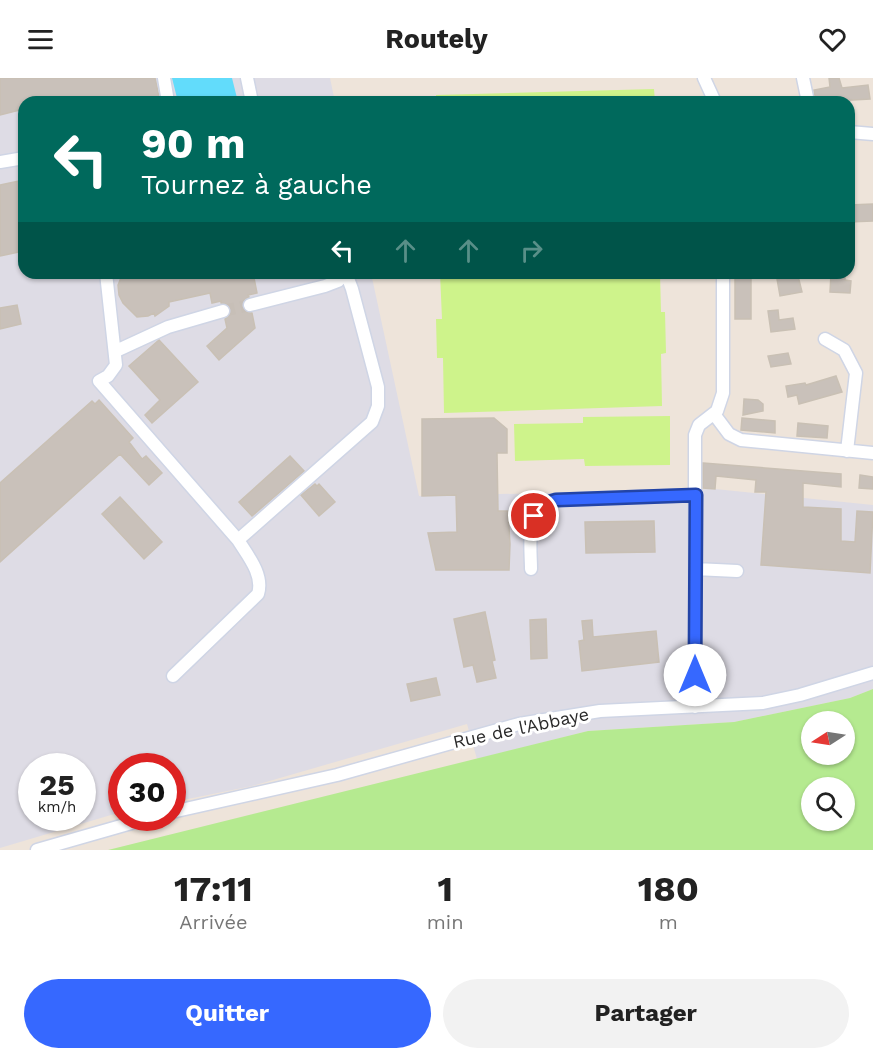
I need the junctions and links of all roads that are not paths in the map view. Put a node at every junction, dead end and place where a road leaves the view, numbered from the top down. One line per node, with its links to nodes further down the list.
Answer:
1 (164, 78): 5 (street)
2 (247, 78): 6 (street)
3 (705, 78): 7 (street)
4 (803, 78): 8 (street)
5 (167, 96)
6 (251, 96)
7 (712, 96)
8 (806, 96)
9 (855, 132): 10 (street)
10 (873, 134)
11 (18, 159): 12 (street)
12 (0, 162)
13 (107, 279): 20 (street)
14 (340, 279): 17 (street)
15 (348, 279): 25 (street)
16 (723, 279): 21 (street)
17 (250, 305)
18 (223, 312): 20 (street)
19 (825, 339): 22 (street)
20 (116, 351): 25 (street)
21 (714, 414): 22 (street); 24 (street)
22 (847, 451): 23 (street)
23 (873, 453)
24 (696, 495): 26 (street); 27 (street)
25 (238, 540): 30 (street)
26 (695, 568): 28 (street); 31 (street)
27 (531, 569)
28 (737, 571)
29 (873, 673): 31 (street, Rue de l'Abbaye)
30 (172, 676)
31 (695, 707): 32 (street, Rue de l'Abbaye)
32 (186, 809)
33 (108, 830): 34 (street)
34 (38, 850)

